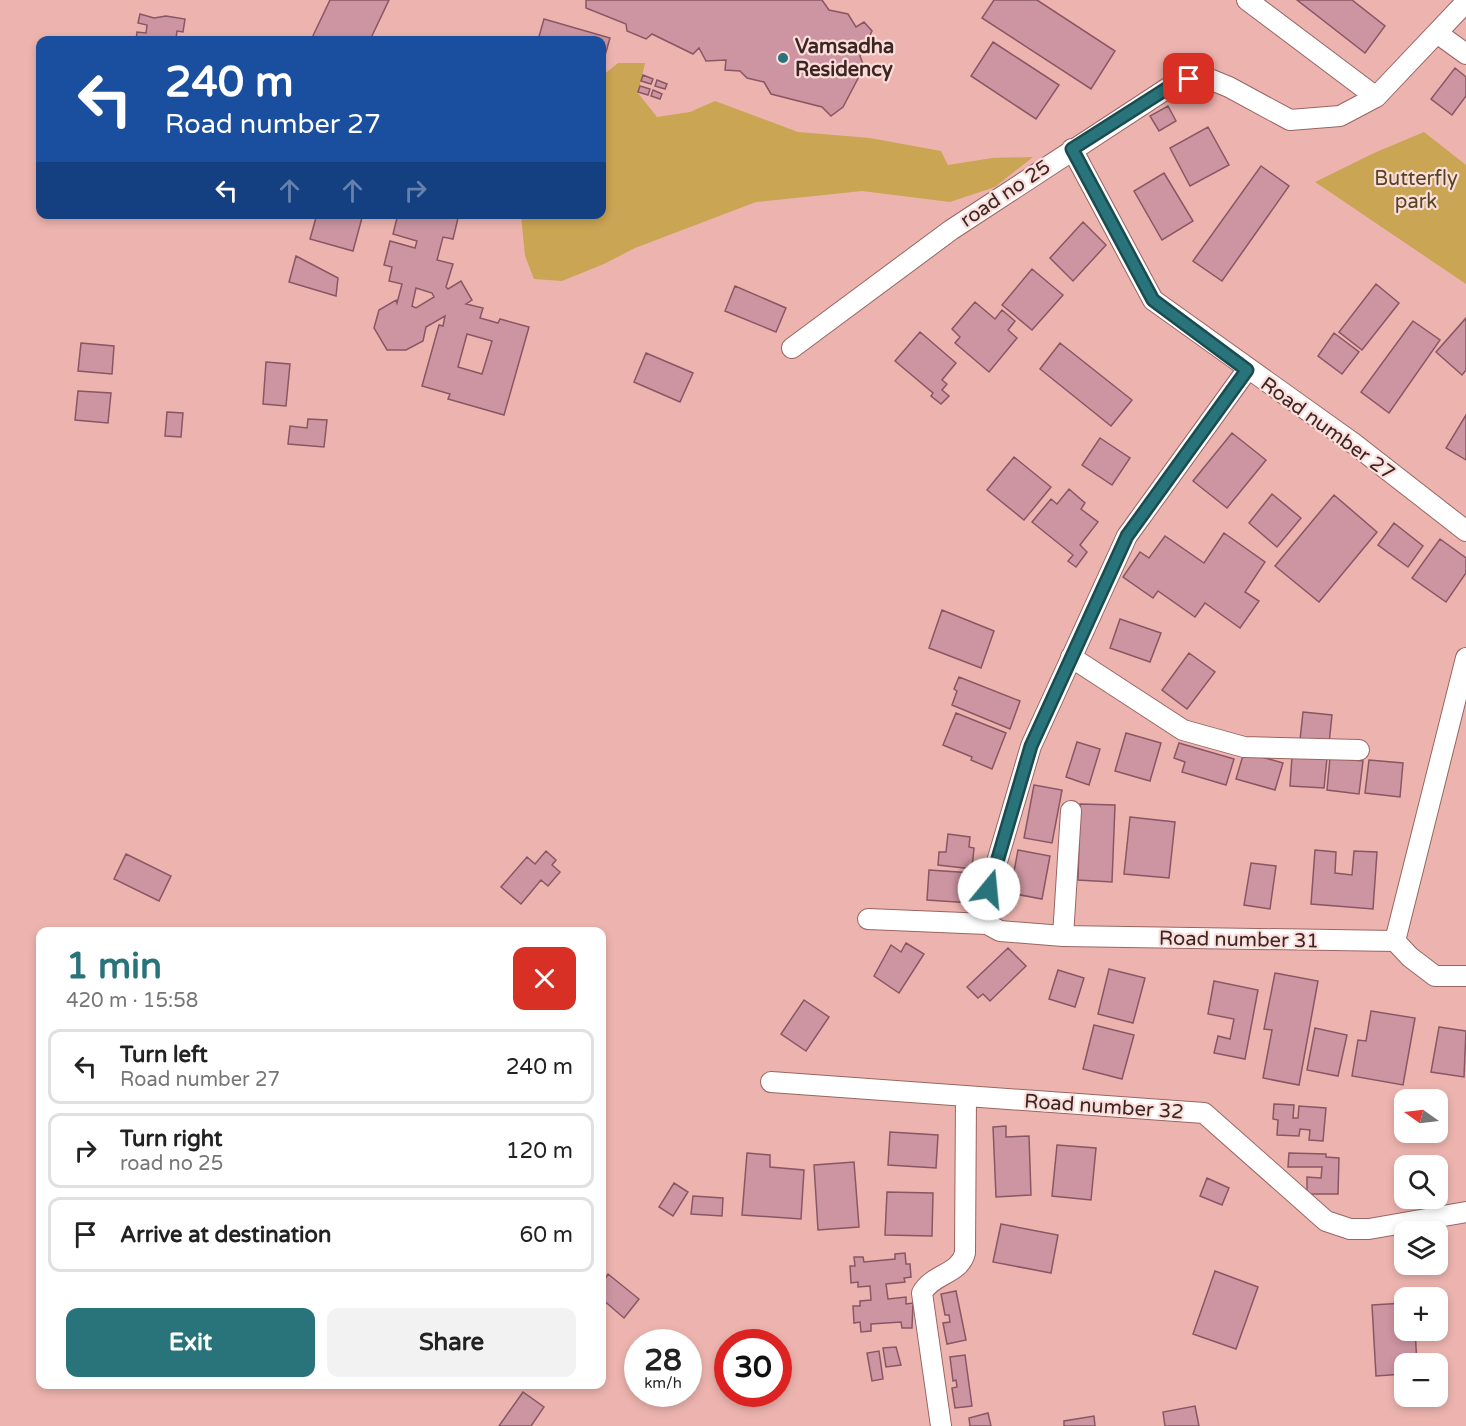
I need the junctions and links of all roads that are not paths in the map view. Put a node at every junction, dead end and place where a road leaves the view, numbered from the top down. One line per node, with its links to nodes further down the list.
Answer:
1 (1247, 0): 5 (street)
2 (1466, 2): 3 (street, road no 25)
3 (1437, 33): 4 (street); 5 (street, road no 25)
4 (1466, 54)
5 (1376, 97): 6 (street, road no 25)
6 (1072, 149): 7 (street, road no 25); 8 (street, Road number 27)
7 (792, 348)
8 (1247, 370): 9 (street, Road number 27); 10 (street)
9 (1466, 531)
10 (1071, 657): 12 (street); 15 (street)
11 (1466, 658): 17 (street)
12 (1359, 750)
13 (1071, 811): 16 (street)
14 (868, 919): 15 (street, Road number 31)
15 (993, 927): 16 (street, Road number 31)
16 (1062, 936): 17 (street, Road number 31)
17 (1395, 941): 18 (street)
18 (1466, 976)
19 (771, 1082): 20 (street, Road number 32)
20 (966, 1096): 21 (street, Road number 32); 22 (street)
21 (1466, 1212)
22 (941, 1426)

